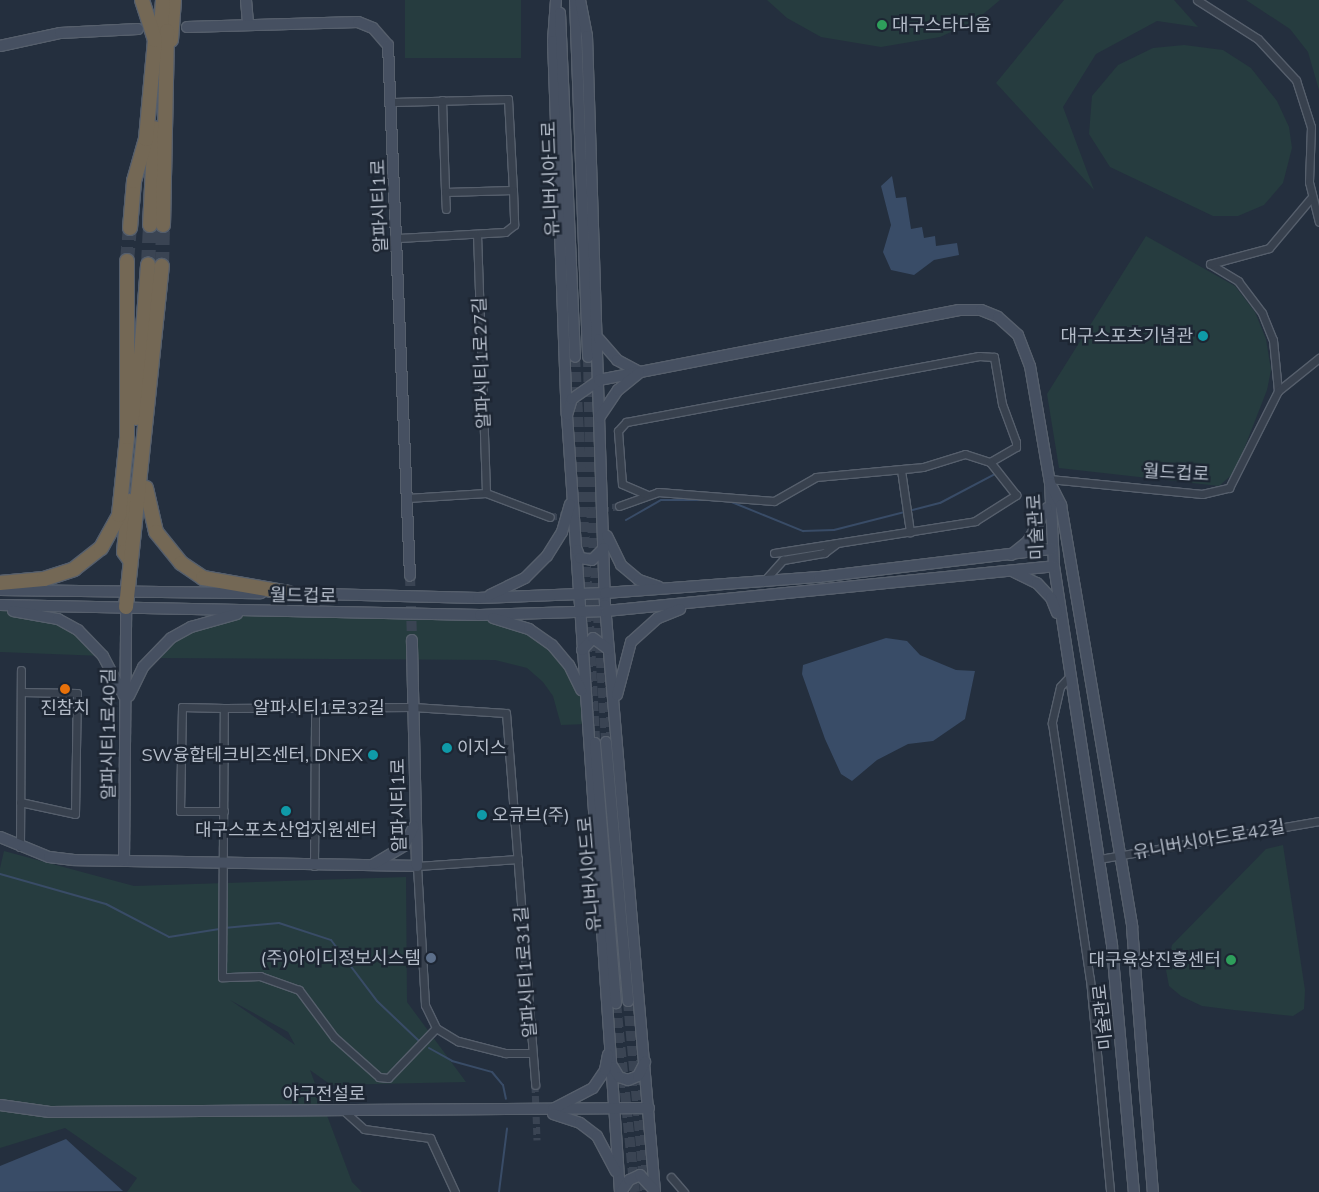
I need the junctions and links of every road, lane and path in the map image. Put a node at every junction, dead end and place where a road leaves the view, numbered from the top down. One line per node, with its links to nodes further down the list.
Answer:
1 (142, 0): 14 (highway)
2 (163, 0): 14 (highway)
3 (168, 0): 14 (highway)
4 (174, 0): 14 (highway)
5 (246, 0): 11 (main road)
6 (556, 0): 36 (main road)
7 (560, 0): 30 (main road, 유니버시아드로)
8 (575, 0): 31 (main road, 유니버시아드로)
9 (580, 0): 29 (main road)
10 (1197, 0): 21 (street)
11 (248, 25): 12 (main road, 알파시티1로); 18 (main road, 알파시티1로)
12 (187, 27)
13 (138, 29): 15 (main road)
14 (163, 41): 16 (highway)
15 (0, 46)
16 (158, 93): 24 (highway); 25 (highway)
17 (442, 100): 18 (street); 19 (street); 20 (street)
18 (393, 102): 27 (main road, 알파시티1로)
19 (513, 190): 20 (street); 26 (street)
20 (445, 192): 22 (street)
21 (1311, 198): 23 (street); 35 (street)
22 (446, 209)
23 (1319, 222)
24 (157, 225)
25 (130, 228)
26 (477, 234): 27 (street); 42 (street, 알파시티1로27길)
27 (398, 238): 45 (main road, 알파시티1로)
28 (127, 262): 64 (highway)
29 (599, 338): 33 (main road); 34 (main road)
30 (575, 357)
31 (588, 357)
32 (1319, 358): 35 (street, 월드컵로)
33 (640, 372): 34 (main road); 37 (main road); 41 (main road)
34 (599, 380): 36 (main road); 37 (main road)
35 (1278, 391): 41 (street, 월드컵로)
36 (567, 415): 43 (main road)
37 (600, 418): 49 (main road)
38 (990, 462): 40 (street); 44 (street); 50 (street)
39 (144, 470): 57 (highway); 57 (highway); 68 (highway)
40 (901, 470): 44 (street); 50 (street)
41 (1049, 481): 47 (main road, 미술관로); 98 (main road, 미술관로)
42 (486, 493): 45 (street); 48 (street)
43 (572, 493): 53 (main road); 71 (main road)
44 (646, 494): 46 (street)
45 (407, 498): 61 (main road, 알파시티1로)
46 (619, 506)
47 (1048, 507): 54 (main road, 미술관로); 56 (main road)
48 (550, 517)
49 (602, 517): 52 (main road); 65 (main road)
50 (910, 532): 51 (street)
51 (837, 543): 55 (street); 60 (street)
52 (604, 548): 53 (main road); 69 (main road)
53 (577, 549): 70 (main road)
54 (1052, 549): 56 (main road, 월드컵로); 58 (main road, 미술관로)
55 (774, 553)
56 (1010, 555): 62 (main road, 월드컵로)
57 (129, 559): 67 (highway)
58 (1054, 566): 59 (main road); 81 (main road, 미술관로)
59 (1013, 571): 72 (main road); 81 (main road)
60 (771, 574): 62 (street); 63 (street)
61 (410, 576)
62 (780, 580): 63 (main road, 월드컵로)
63 (762, 582): 65 (main road, 월드컵로)
64 (0, 583)
65 (667, 589): 69 (main road, 월드컵로)
66 (0, 590): 67 (main road, 월드컵로)
67 (127, 592): 68 (main road, 월드컵로); 74 (highway)
68 (289, 593): 71 (main road, 월드컵로)
69 (605, 593): 70 (main road, 월드컵로); 76 (main road)
70 (579, 594): 71 (main road, 월드컵로); 75 (main road)
71 (478, 598)
72 (688, 606): 76 (main road, 월드컵로); 86 (main road)
73 (0, 607): 74 (main road, 월드컵로); 87 (main road)
74 (126, 607): 77 (main road, 월드컵로); 87 (main road, 알파시티1로40길)
75 (580, 611): 76 (main road, 월드컵로); 78 (main road, 월드컵로); 82 (main road)
76 (606, 611): 80 (main road)
77 (247, 612): 78 (main road, 월드컵로); 87 (main road)
78 (480, 615): 91 (main road)
79 (412, 640): 88 (main road, 알파시티1로)
80 (608, 649): 82 (main road); 86 (main road)
81 (1067, 650): 84 (main road, 미술관로)
82 (582, 652): 91 (main road)
83 (21, 670): 85 (street)
84 (1071, 675): 100 (main road, 미술관로); 125 (street)
85 (21, 692): 92 (street); 92 (street)
86 (614, 706): 111 (main road)
87 (126, 707): 101 (main road, 알파시티1로40길)
88 (413, 707): 90 (street, 알파시티1로32길); 94 (main road, 알파시티1로); 99 (street, 알파시티1로31길)
89 (224, 708): 90 (street, 알파시티1로32길); 93 (street); 93 (street, 알파시티1로32길)
90 (315, 708): 103 (street)
91 (586, 711): 109 (main road)
92 (20, 802): 97 (street)
93 (224, 811): 102 (street)
94 (416, 820): 104 (main road, 알파시티1로); 105 (main road)
95 (1319, 821): 98 (street, 유니버시아드로42길)
96 (0, 837): 97 (main road, 알파시티1로)
97 (20, 847): 101 (main road, 알파시티1로)
98 (1118, 856): 100 (street, 유니버시아드로42길); 127 (main road, 미술관로)
99 (518, 859): 104 (street); 110 (street, 알파시티1로31길)
100 (1099, 859): 126 (main road, 미술관로)
101 (124, 861): 102 (main road, 알파시티1로)
102 (225, 864): 103 (main road, 알파시티1로); 108 (street)
103 (314, 866): 105 (main road, 알파시티1로)
104 (417, 866): 105 (main road, 알파시티1로); 108 (street)
105 (366, 867)
106 (628, 1001): 107 (main road, 유니버시아드로)
107 (616, 1003)
108 (436, 1028): 110 (street)
109 (610, 1041): 112 (main road); 118 (main road)
110 (532, 1053): 113 (street, 알파시티1로31길)
111 (645, 1062): 112 (main road); 115 (main road)
112 (613, 1067): 117 (main road)
113 (535, 1085)
114 (0, 1105): 116 (main road, 야구전설로)
115 (649, 1108): 117 (main road, 야구전설로); 121 (main road)
116 (344, 1110): 118 (main road, 야구전설로); 122 (street)
117 (616, 1110): 118 (main road, 야구전설로); 120 (main road)
118 (547, 1112): 120 (main road)
119 (671, 1177): 124 (street)
120 (620, 1180): 123 (main road)
121 (655, 1191): 123 (main road)
122 (455, 1192)
123 (621, 1192)
124 (684, 1192)
125 (1110, 1192)
126 (1134, 1192)
127 (1153, 1192)

